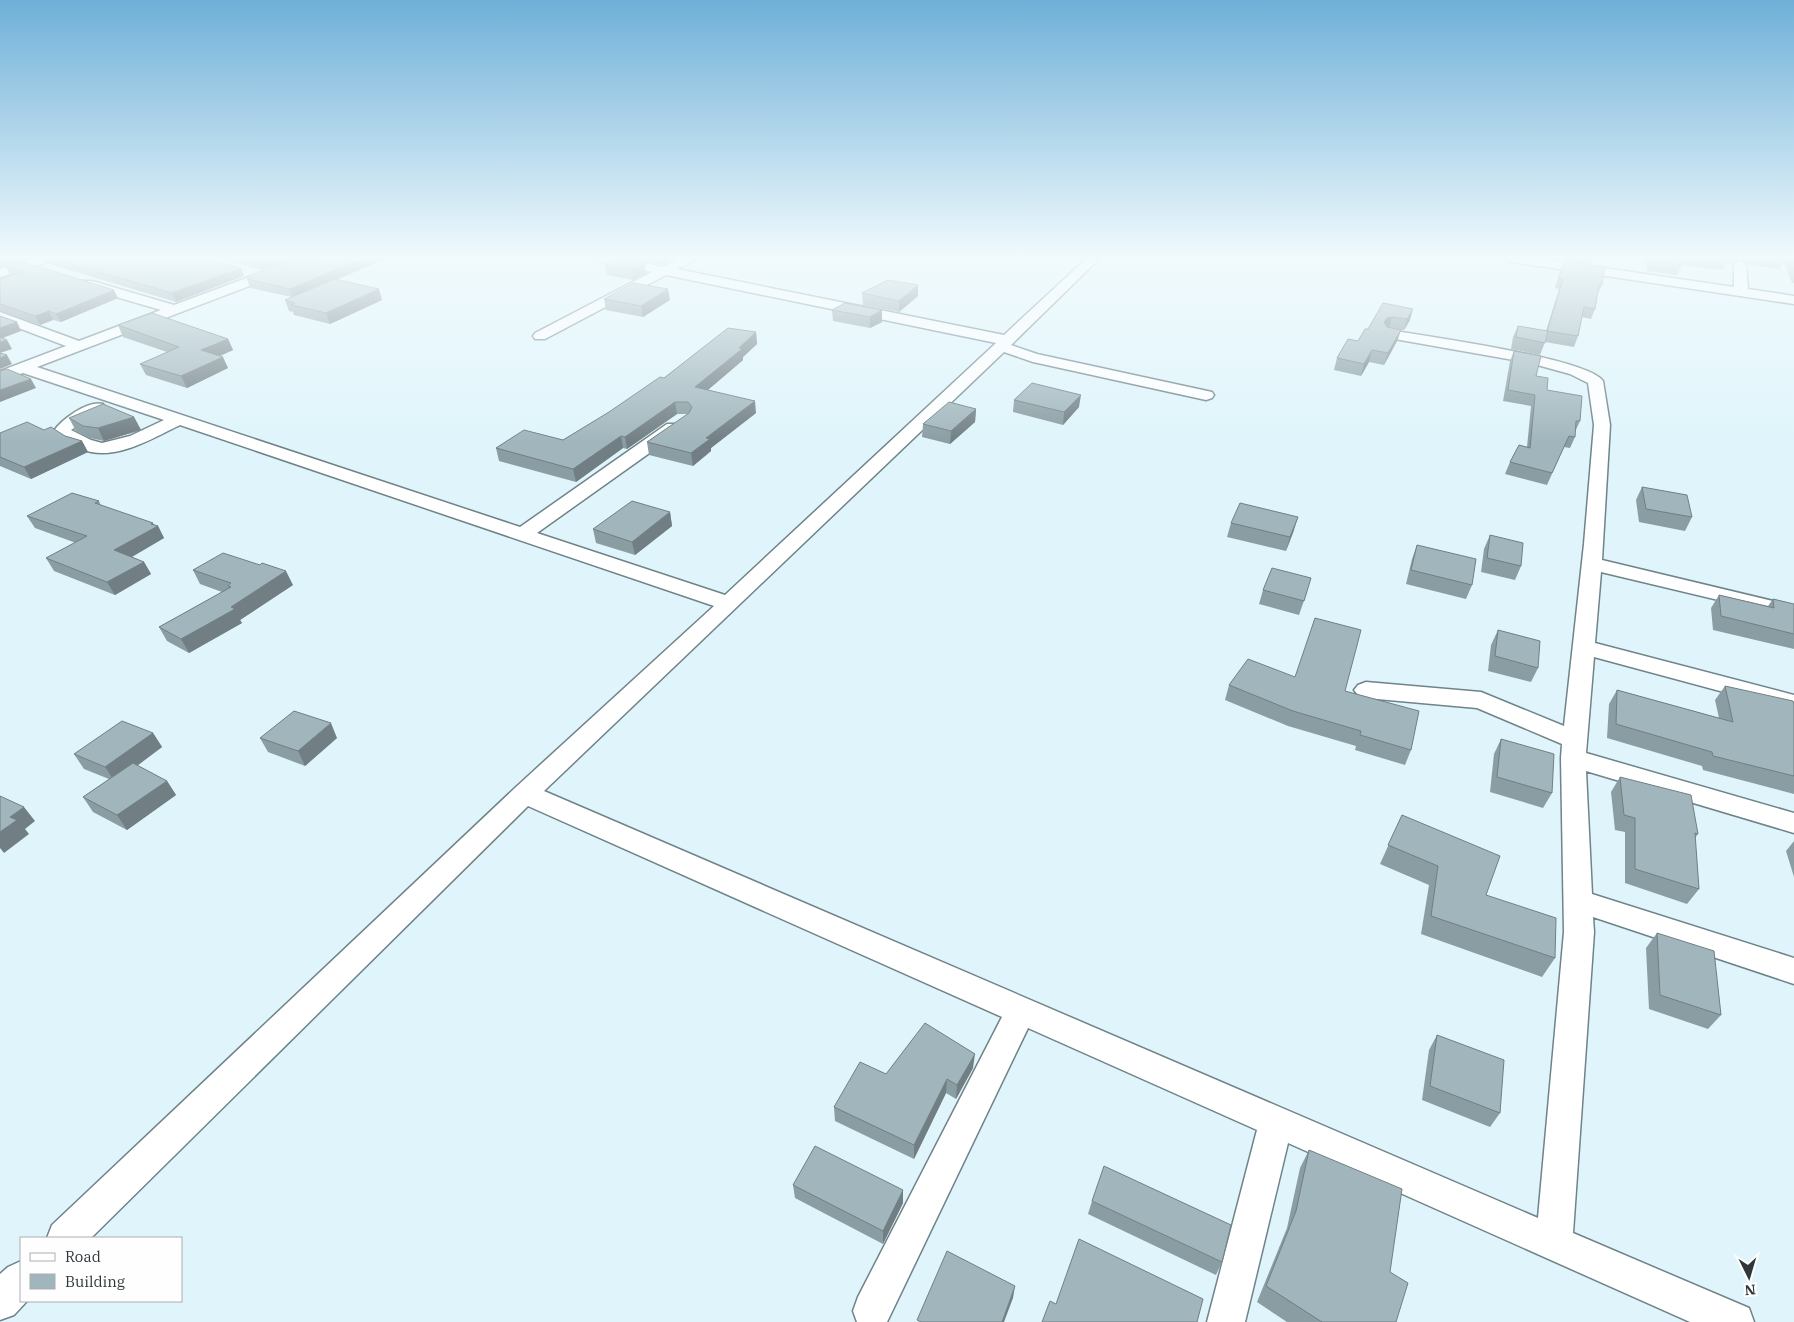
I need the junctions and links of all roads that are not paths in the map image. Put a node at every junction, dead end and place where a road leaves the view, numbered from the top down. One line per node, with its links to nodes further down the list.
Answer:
1 (10, 320): 9 (street)
2 (149, 320): 9 (street)
3 (571, 320): 7 (street)
4 (894, 320): 8 (street)
5 (1028, 320): 8 (street)
6 (1389, 334): 17 (street)
7 (540, 336)
8 (1003, 343): 12 (street); 18 (street)
9 (79, 346): 10 (street)
10 (24, 368): 11 (street); 13 (street)
11 (0, 376)
12 (1206, 394)
13 (114, 398): 14 (street); 14 (street)
14 (178, 420): 16 (street)
15 (684, 420): 16 (street)
16 (522, 535): 18 (street)
17 (1592, 564): 19 (street); 20 (street)
18 (727, 603): 24 (street)
19 (1794, 612)
20 (1584, 647): 22 (street); 23 (street)
21 (1366, 690): 23 (street)
22 (1794, 702)
23 (1574, 749): 25 (street); 26 (street)
24 (525, 794): 28 (street); 30 (street)
25 (1794, 823)
26 (1578, 901): 27 (street); 31 (street)
27 (1794, 971)
28 (1021, 1011): 29 (street); 34 (street)
29 (1276, 1122): 31 (street); 35 (street)
30 (66, 1237)
31 (1554, 1243): 36 (street)
32 (20, 1281): 33 (street)
33 (0, 1301)
34 (872, 1310)
35 (1226, 1322)
36 (1734, 1322)

